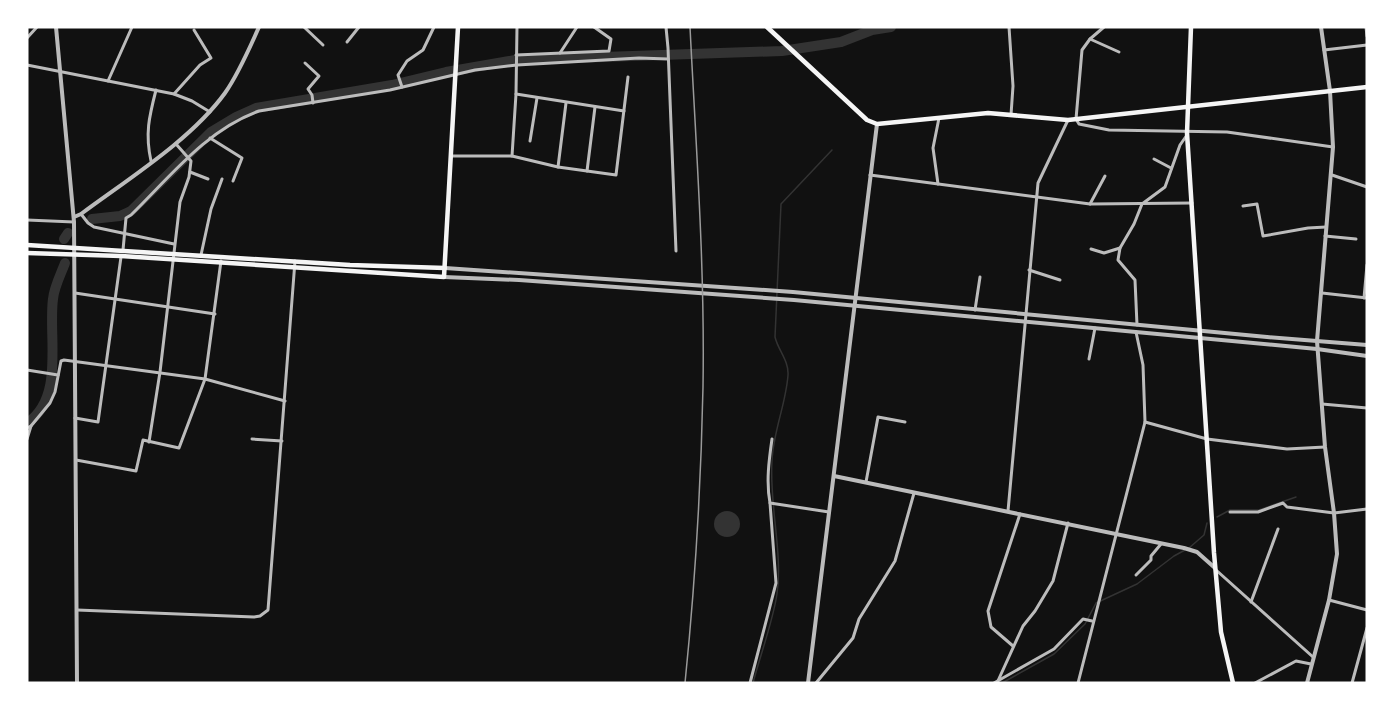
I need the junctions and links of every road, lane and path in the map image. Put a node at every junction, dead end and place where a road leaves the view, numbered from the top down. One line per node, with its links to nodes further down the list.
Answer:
1 (37, 27): 21 (street)
2 (56, 27): 34 (street)
3 (132, 27): 37 (street)
4 (259, 27): 50 (street)
5 (304, 27): 24 (street)
6 (359, 27): 23 (street)
7 (434, 27): 38 (street)
8 (458, 27): 35 (main road)
9 (517, 27): 29 (street)
10 (577, 27): 28 (street)
11 (594, 27): 28 (street)
12 (666, 27): 30 (street)
13 (767, 27): 55 (main road)
14 (1009, 27): 51 (street)
15 (1104, 27): 22 (street)
16 (1191, 27): 47 (main road)
17 (1321, 27): 26 (street)
18 (1366, 27): 20 (street)
19 (194, 30): 42 (street)
20 (1367, 36)
21 (27, 38)
22 (1090, 39): 27 (street); 53 (street)
23 (347, 42)
24 (323, 45)
25 (1367, 45): 26 (street)
26 (1323, 50): 41 (street)
27 (1119, 52)
28 (560, 53): 29 (street)
29 (516, 55): 33 (street)
30 (668, 59): 33 (street); 96 (street)
31 (305, 63): 45 (street)
32 (27, 65): 34 (street)
33 (517, 65): 35 (street); 43 (street)
34 (60, 72): 37 (street); 84 (street)
35 (455, 75): 38 (street); 61 (main road)
36 (628, 76): 49 (street)
37 (108, 81): 40 (street)
38 (402, 87): 45 (street)
39 (1367, 87): 41 (main road)
40 (156, 90): 42 (street); 65 (street)
41 (1330, 91): 47 (main road); 60 (street)
42 (174, 94): 50 (street)
43 (516, 94): 44 (street); 62 (street)
44 (537, 98): 46 (street); 58 (street)
45 (313, 103): 57 (street)
46 (566, 104): 48 (street); 66 (street)
47 (1188, 106): 53 (main road); 56 (main road)
48 (595, 107): 49 (street); 68 (street)
49 (624, 111): 68 (street)
50 (210, 112): 59 (street)
51 (1011, 116): 52 (main road); 54 (main road)
52 (939, 118): 55 (main road); 76 (street)
53 (1076, 119): 54 (main road); 56 (street)
54 (1068, 120): 78 (street)
55 (878, 124): 70 (street)
56 (1188, 133): 60 (street); 67 (street); 79 (main road)
57 (210, 138): 63 (street); 75 (street)
58 (530, 141)
59 (175, 143): 63 (street); 65 (street)
60 (1333, 147): 71 (street)
61 (451, 156): 62 (street); 108 (main road)
62 (512, 156): 66 (street)
63 (189, 158): 69 (street); 87 (street)
64 (1154, 159): 67 (street)
65 (151, 161): 83 (street)
66 (558, 167): 68 (street)
67 (1171, 168): 81 (street)
68 (587, 171)
69 (190, 172): 73 (street); 90 (street)
70 (870, 175): 76 (street); 116 (street)
71 (1332, 175): 77 (street); 86 (street)
72 (1105, 177): 80 (street)
73 (208, 179)
74 (222, 179): 100 (street)
75 (232, 181)
76 (938, 184): 78 (street)
77 (1367, 187)
78 (1037, 197): 80 (street); 109 (street)
79 (1191, 203): 81 (street); 126 (main road)
80 (1090, 204): 81 (street)
81 (1142, 204): 93 (street)
82 (1243, 206): 86 (street)
83 (81, 214): 84 (street); 87 (street)
84 (74, 219): 85 (street); 92 (street)
85 (27, 220)
86 (1326, 227): 88 (street)
87 (124, 233): 90 (street); 95 (street)
88 (1325, 236): 89 (street); 114 (street)
89 (1356, 239)
90 (174, 244): 98 (street)
91 (27, 245): 92 (main road)
92 (75, 247): 95 (main road); 99 (street)
93 (1120, 248): 94 (street); 124 (street)
94 (1091, 249)
95 (123, 250): 98 (main road); 101 (street)
96 (676, 251)
97 (27, 253): 99 (main road)
98 (174, 253): 100 (main road); 103 (street)
99 (75, 254): 101 (main road); 113 (street)
100 (201, 255): 102 (main road)
101 (121, 256): 103 (main road); 115 (street)
102 (221, 256): 104 (main road); 105 (street)
103 (173, 261): 105 (main road); 118 (street)
104 (296, 261): 107 (street); 108 (main road)
105 (220, 263): 107 (main road); 121 (street)
106 (1367, 265): 117 (street)
107 (295, 267): 110 (main road); 140 (street)
108 (445, 268): 110 (main road); 116 (street)
109 (1029, 270): 112 (street); 122 (street)
110 (444, 277): 119 (street)
111 (980, 277): 120 (street)
112 (1060, 280)
113 (75, 292): 115 (street); 134 (street)
114 (1322, 293): 117 (street); 129 (street)
115 (116, 298): 118 (street); 135 (street)
116 (855, 298): 119 (street); 120 (street)
117 (1366, 298)
118 (168, 306): 121 (street); 137 (street)
119 (854, 306): 123 (street); 155 (street)
120 (975, 310): 122 (street)
121 (214, 314): 139 (street)
122 (1026, 314): 123 (street); 124 (street)
123 (1025, 322): 125 (street); 160 (street)
124 (1137, 325): 126 (street)
125 (1095, 328): 127 (street); 133 (street)
126 (1200, 331): 128 (main road); 129 (street)
127 (1136, 332): 128 (street); 145 (street)
128 (1200, 338): 131 (street); 150 (main road)
129 (1317, 341): 130 (street); 131 (street)
130 (1367, 345)
131 (1317, 349): 132 (street); 141 (street)
132 (1367, 356)
133 (1089, 359)
134 (76, 360): 135 (street); 138 (street); 143 (street)
135 (107, 365): 137 (street); 143 (street)
136 (27, 370): 138 (street)
137 (160, 372): 139 (street); 152 (street)
138 (58, 375): 146 (street)
139 (205, 379): 140 (street); 152 (street)
140 (285, 401): 151 (street)
141 (1322, 404): 142 (street); 153 (street)
142 (1367, 408)
143 (75, 418): 154 (street)
144 (905, 422): 156 (street)
145 (1145, 422): 150 (street); 167 (street)
146 (29, 427): 147 (street)
147 (27, 439)
148 (252, 439): 151 (street)
149 (772, 439): 158 (street)
150 (1207, 439): 153 (street); 169 (main road)
151 (282, 441): 173 (street)
152 (149, 442): 154 (street)
153 (1325, 447): 163 (street)
154 (76, 460): 173 (street)
155 (834, 476): 156 (street); 161 (street)
156 (866, 482): 157 (street)
157 (914, 492): 160 (street); 185 (street)
158 (770, 503): 161 (street); 183 (street)
159 (1367, 509): 163 (street)
160 (1008, 511): 164 (street)
161 (829, 512): 184 (street)
162 (1230, 512): 163 (street)
163 (1334, 513): 171 (street)
164 (1020, 514): 165 (street); 178 (street)
165 (1068, 523): 167 (street); 178 (street)
166 (1278, 529): 172 (street)
167 (1117, 534): 168 (street); 175 (street)
168 (1161, 544): 169 (street); 170 (street)
169 (1215, 568): 172 (street); 187 (main road)
170 (1136, 576)
171 (1329, 600): 174 (street); 179 (street)
172 (1251, 602): 179 (street)
173 (76, 610): 182 (street)
174 (1367, 610)
175 (1092, 621): 181 (street); 186 (street)
176 (1367, 627): 177 (street)
177 (1365, 644): 190 (street)
178 (1013, 646): 181 (street)
179 (1313, 657): 180 (street)
180 (1311, 664): 188 (street); 189 (street)
181 (996, 682)
182 (77, 683)
183 (750, 683)
184 (808, 683)
185 (816, 683)
186 (1078, 683)
187 (1233, 683)
188 (1255, 683)
189 (1308, 683)
190 (1352, 683)

